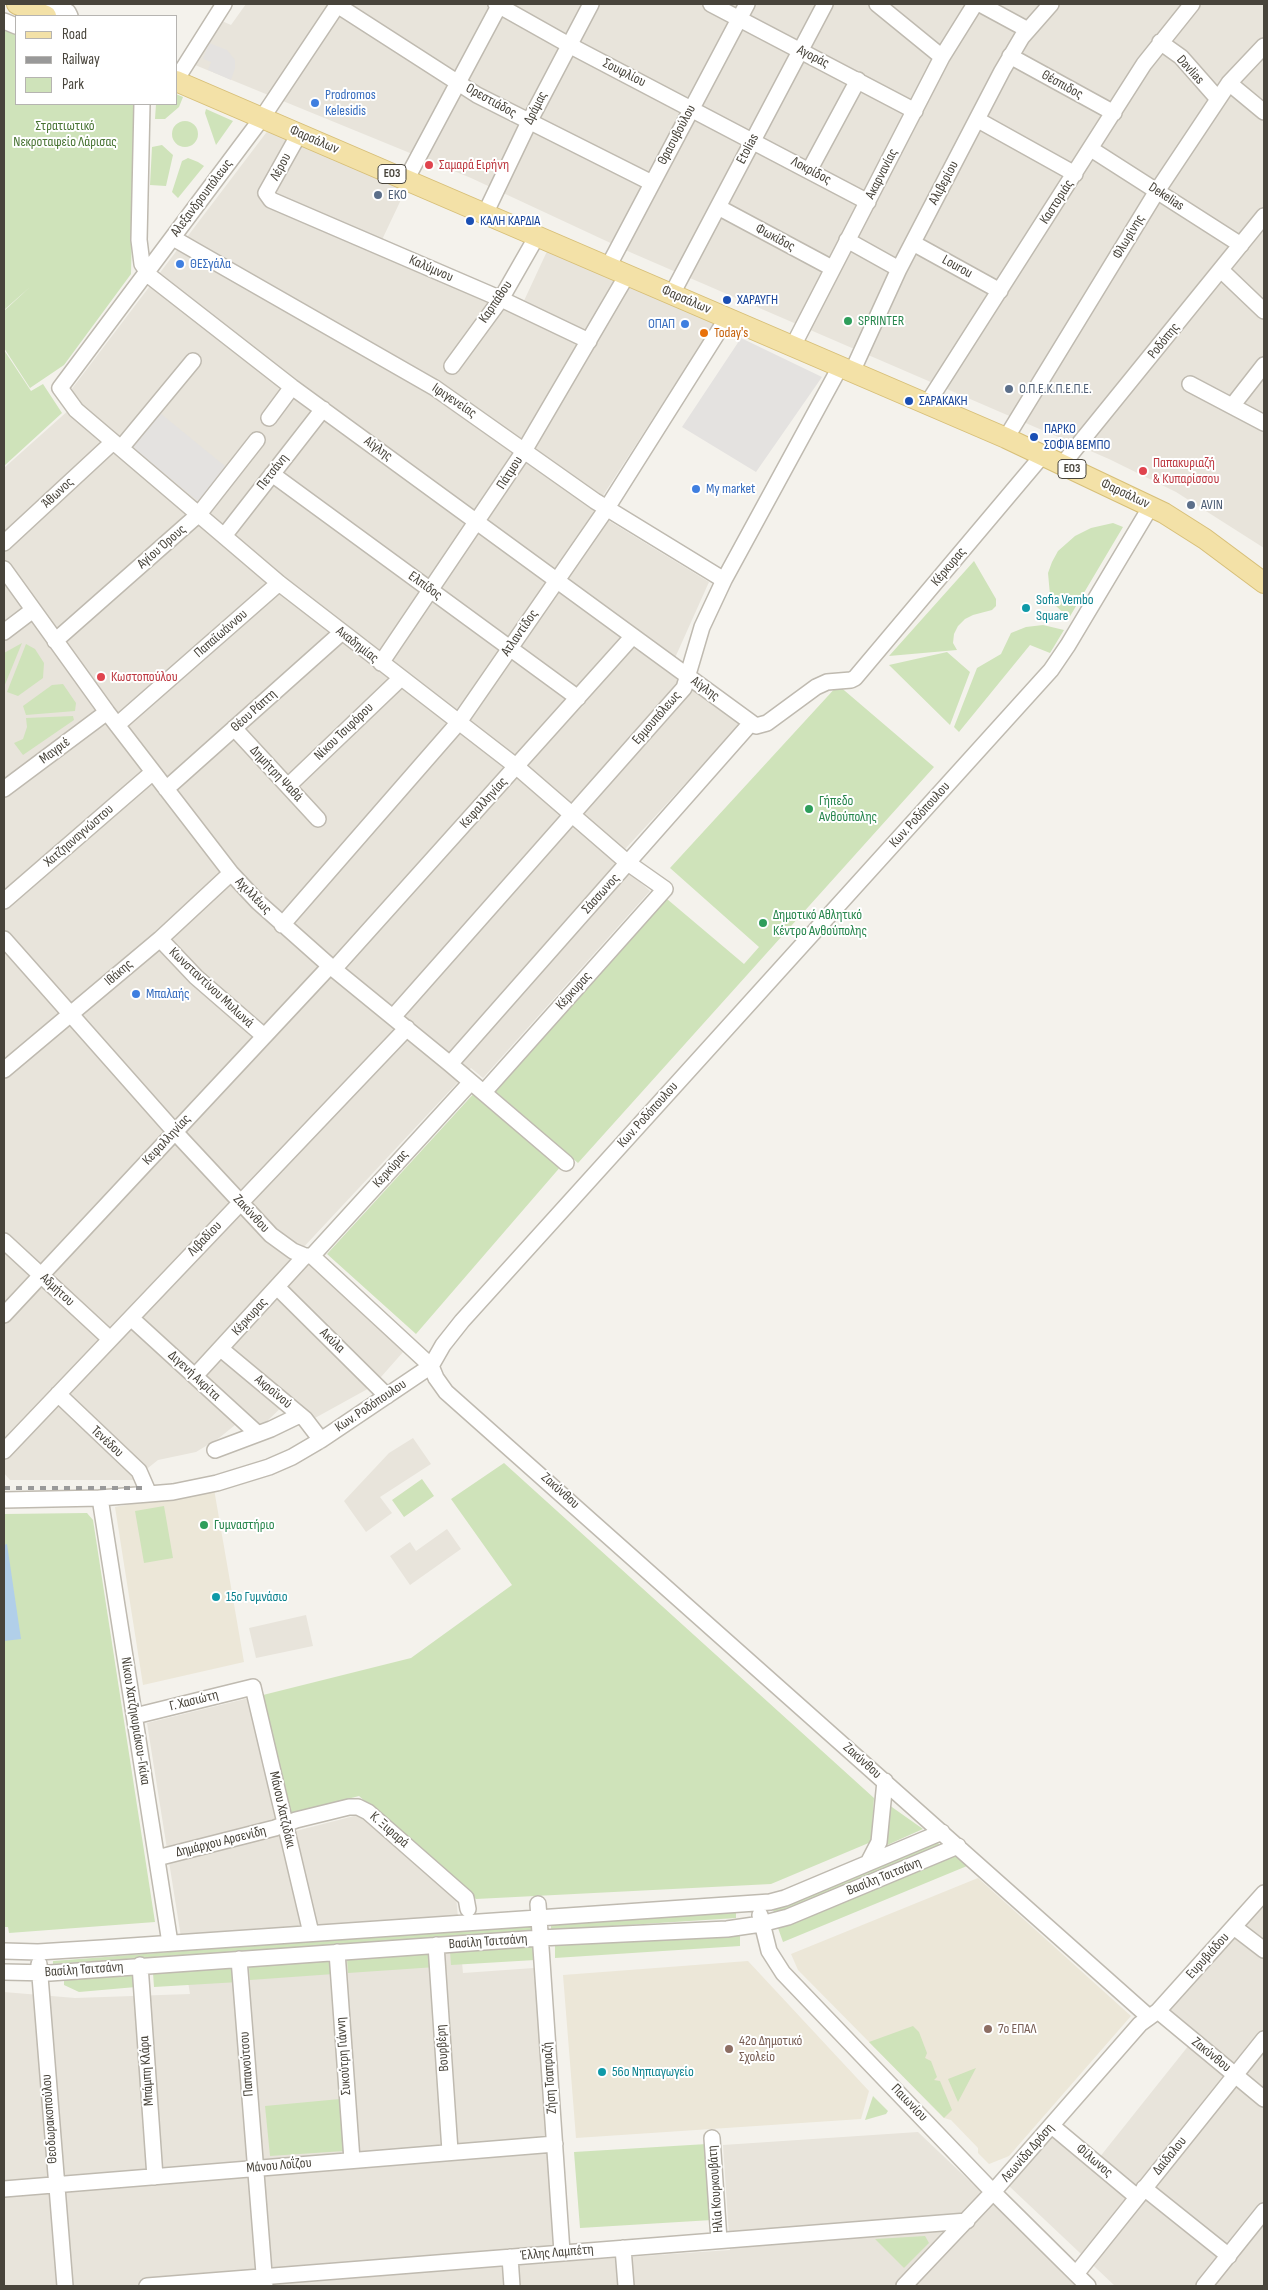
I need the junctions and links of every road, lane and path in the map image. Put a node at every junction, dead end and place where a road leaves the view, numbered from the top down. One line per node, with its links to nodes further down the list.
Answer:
1 (17, 4): 15 (main road)
2 (50, 4): 16 (street)
3 (224, 4): 25 (street)
4 (337, 4): 28 (street, Ορεστιάδος); 36 (street, Αλεξανδρουπόλεως)
5 (499, 4): 20 (street, Σουφλίου); 28 (street)
6 (591, 4): 20 (street, Δράμας)
7 (711, 4): 17 (street, Αγοράς)
8 (747, 4): 17 (street, Θρασυβούλου)
9 (825, 4): 22 (street, Etolias)
10 (877, 4): 24 (street)
11 (975, 4): 24 (street, Ακαρνανίας)
12 (980, 4): 18 (street)
13 (1051, 4): 18 (street, Αλιβερίου)
14 (1189, 5): 19 (street, Καστοριάς)
15 (44, 15)
16 (70, 15)
17 (739, 18): 22 (street, Αγοράς); 32 (street, Θρασυβούλου)
18 (1028, 30): 23 (street, Αλιβερίου)
19 (1160, 42): 30 (street, Davlias); 35 (street, Καστοριάς)
20 (569, 45): 32 (street, Σουφλίου); 38 (street, Δράμας)
21 (1264, 46): 29 (street, Φλωρίνης)
22 (800, 50): 26 (street, Αγοράς); 40 (street, Etolias)
23 (1010, 56): 35 (street, Θέσπιδος); 37 (street, Αλιβερίου)
24 (942, 57): 33 (street, Ακαρνανίας)
25 (178, 78)
26 (858, 80): 33 (street, Αγοράς); 42 (street)
27 (178, 82): 36 (main road, Φαρσάλων / ΕΟ3)
28 (457, 82): 38 (street, Ορεστιάδος); 44 (street)
29 (1229, 83): 30 (street, Φλωρίνης); 34 (street)
30 (1218, 99): 46 (street, Φλωρίνης)
31 (142, 105): 61 (street)
32 (692, 108): 40 (street, Σουφλίου); 45 (street, Θρασυβούλου)
33 (915, 111): 48 (street, Ακαρνανίας)
34 (1264, 112)
35 (1114, 113): 41 (street, Καστοριάς)
36 (262, 118): 39 (main road, Φαρσάλων / ΕΟ3); 53 (street, Αλεξανδρουπόλεως)
37 (978, 120): 43 (street); 55 (street, Αλιβερίου)
38 (529, 122): 45 (street, Ορεστιάδος); 50 (street, Δράμας)
39 (300, 134): 44 (main road, Φαρσάλων / ΕΟ3); 47 (street, Λέρου)
40 (753, 140): 42 (street, Λοκρίδος); 49 (street, Etolias)
41 (1091, 149): 43 (street, Καστοριάς); 46 (street, Dekelias)
42 (810, 170): 48 (street, Λοκρίδος)
43 (1075, 174): 63 (street, Καστοριάς)
44 (406, 180): 50 (main road, Φαρσάλων / ΕΟ3)
45 (652, 183): 57 (street, Θρασυβούλου)
46 (1157, 191): 56 (street, Dekelias); 82 (street, Φλωρίνης)
47 (270, 200): 65 (street, Καλύμνου)
48 (868, 202): 54 (street, Ακαρνανίας)
49 (718, 207): 58 (street, Φωκίδος); 64 (street, Etolias)
50 (485, 214): 52 (main road, Φαρσάλων / ΕΟ3)
51 (1264, 216): 56 (street, Ροδόπης)
52 (537, 236): 57 (main road, Φαρσάλων / ΕΟ3); 65 (street, Καρπάθου)
53 (173, 238): 61 (street, Αλεξανδρουπόλεως); 85 (street, Ιφιγενείας)
54 (847, 240): 58 (street, Ακαρνανίας); 59 (street)
55 (913, 243): 59 (street, Αλιβερίου); 63 (street, Lourou)
56 (1241, 244): 60 (street, Ροδόπης)
57 (608, 267): 62 (main road, Φαρσάλων / ΕΟ3)
58 (832, 268): 69 (street, Ακαρνανίας)
59 (899, 269): 73 (street, Αλιβερίου)
60 (1221, 270): 66 (street); 87 (street, Ροδόπης)
61 (146, 273): 75 (street, Αίγλης); 76 (street, Αλεξανδρουπόλεως)
62 (627, 275): 64 (main road, Φαρσάλων / ΕΟ3); 68 (street, Πάτμου)
63 (1000, 291): 77 (street, Καστοριάς)
64 (672, 294): 67 (main road, Φαρσάλων / ΕΟ3)
65 (501, 299): 68 (street, Καλύμνου); 72 (street, Καρπάθου)
66 (1264, 311)
67 (727, 318): 69 (main road, Φαρσάλων / ΕΟ3); 90 (street, Ατλαντίδος)
68 (589, 341): 85 (street, Πάτμου)
69 (793, 346): 73 (main road, Φαρσάλων / ΕΟ3)
70 (192, 361): 84 (street, Άθωνος)
71 (1264, 365): 78 (street)
72 (452, 366)
73 (846, 369): 77 (main road, Φαρσάλων / ΕΟ3); 97 (street, Ερμουπόλεως)
74 (1190, 384): 78 (street)
75 (292, 387): 79 (street, Αίγλης); 80 (street)
76 (60, 388): 84 (street, Ακαδημίας)
77 (927, 404): 82 (main road, Φαρσάλων / ΕΟ3)
78 (1232, 406): 81 (street)
79 (323, 409): 88 (street, Πετσάνη); 92 (street, Αίγλης)
80 (269, 418)
81 (1264, 423)
82 (1006, 438): 86 (main road, Φαρσάλων / ΕΟ3)
83 (257, 440): 91 (street, Αγίου Όρους)
84 (117, 445): 91 (street, Ακαδημίας); 94 (street, Άθωνος)
85 (524, 451): 90 (street, Ιφιγενείας); 92 (street, Πάτμου)
86 (1042, 456): 87 (main road, Φαρσάλων / ΕΟ3); 113 (street, Κέρκυρας)
87 (1062, 465): 89 (main road, Φαρσάλων / ΕΟ3)
88 (272, 474): 93 (street, Πετσάνη); 100 (street, Ελπίδος)
89 (1151, 506): 99 (main road, Φαρσάλων / ΕΟ3); 150 (street, Κων. Ροδόπουλου)
90 (607, 508): 96 (street, Ατλαντίδος); 97 (street, Ιφιγενείας)
91 (199, 514): 93 (street, Ακαδημίας); 105 (street, Αγίου Όρους)
92 (478, 521): 96 (street, Αίγλης); 100 (street, Πάτμου)
93 (224, 536): 98 (street, Ακαδημίας)
94 (4, 543)
95 (4, 569): 101 (street, Αχιλλέως)
96 (558, 580): 104 (street, Αίγλης); 106 (street, Ατλαντίδος)
97 (724, 580): 108 (street, Ερμουπόλεως)
98 (280, 583): 103 (street, Ακαδημίας); 114 (street, Παπαϊωάννου)
99 (1264, 583)
100 (431, 590): 106 (street, Ελπίδος); 107 (street, Πάτμου)
101 (33, 610): 102 (street); 105 (street, Αχιλλέως)
102 (4, 632)
103 (341, 633): 107 (street, Ακαδημίας); 115 (street, Θέου Ράπτη)
104 (633, 636): 108 (street, Αίγλης); 110 (street, Κεφαλληνίας)
105 (55, 641): 111 (street, Αχιλλέως)
106 (510, 648): 110 (street, Ελπίδος); 112 (street, Ατλαντίδος)
107 (381, 663): 109 (street, Ακαδημίας)
108 (688, 677): 113 (street, Αίγλης); 121 (street, Ερμουπόλεως)
109 (401, 678): 112 (street, Ακαδημίας); 118 (street, Νίκου Τσιφόρου)
110 (578, 698): 116 (street, Κεφαλληνίας)
111 (107, 712): 114 (street, Αχιλλέως); 119 (street, Μαγριέ)
112 (459, 722): 116 (street, Ακαδημίας); 127 (street, Ατλαντίδος)
113 (751, 723): 123 (street, Σάσσωνος)
114 (117, 725): 117 (street, Αχιλλέως)
115 (234, 728): 118 (street, Δημήτρη Ψαθά); 120 (street, Θέου Ράπτη)
116 (517, 766): 121 (street, Ακαδημίας); 130 (street, Κεφαλληνίας)
117 (153, 772): 120 (street, Αχιλλέως); 126 (street, Χατζηαναγνώστου)
118 (288, 786): 122 (street, Δημήτρη Ψαθά)
119 (4, 789)
120 (166, 789): 124 (street, Αχιλλέως)
121 (572, 814): 123 (street, Ακαδημίας); 132 (street, Ερμουπόλεως)
122 (318, 819)
123 (628, 863): 125 (street, Ακαδημίας); 135 (street, Σάσσωνος)
124 (231, 873): 127 (street, Αχιλλέως); 128 (street, Ιθάκης)
125 (665, 889): 138 (street, Κέρκυρας)
126 (4, 901)
127 (282, 925): 130 (street, Αχιλλέως)
128 (160, 939): 131 (street, Ιθάκης); 134 (street, Κωνσταντίνου Μυλωνά)
129 (4, 940): 131 (street, Ζακύνθου)
130 (332, 968): 132 (street, Αχιλλέως); 134 (street, Κεφαλληνίας)
131 (71, 1014): 136 (street, Ιθάκης); 139 (street, Ζακύνθου)
132 (393, 1017): 133 (street, Αχιλλέως)
133 (407, 1028): 135 (street, Αχιλλέως); 141 (street, Λιβαδίου)
134 (264, 1036): 139 (street, Κεφαλληνίας)
135 (450, 1064): 137 (street, Αχιλλέως)
136 (4, 1070)
137 (471, 1082): 138 (street, Αχιλλέως); 143 (street, Κερκύρας)
138 (484, 1092): 140 (street, Αχιλλέως)
139 (175, 1132): 141 (street, Ζακύνθου); 144 (street, Κεφαλληνίας)
140 (566, 1163)
141 (240, 1202): 143 (street, Ζακύνθου); 147 (street, Λιβαδίου)
142 (4, 1241): 144 (street, Αδμήτου)
143 (308, 1256): 145 (street, Κέρκυρας); 150 (street, Ζακύνθου)
144 (41, 1275): 146 (street, Κεφαλληνίας); 148 (street, Αδμήτου)
145 (277, 1287): 149 (street, Κέρκυρας); 153 (street, Ακύλα)
146 (4, 1315)
147 (131, 1318): 148 (street, Λιβαδίου); 151 (street, Διγενή Ακρίτα)
148 (110, 1339): 152 (street, Λιβαδίου)
149 (221, 1349): 151 (street, Κέρκυρας); 154 (street, Ακροϊνού)
150 (431, 1366): 153 (street, Κων. Ροδόπουλου); 164 (street, Ζακύνθου)
151 (195, 1376): 155 (street, Διγενή Ακρίτα)
152 (58, 1394): 158 (street, Λιβαδίου); 159 (street, Τενέδου)
153 (387, 1396): 156 (street, Κων. Ροδόπουλου)
154 (300, 1415): 155 (street); 156 (street, Ακροϊνού)
155 (258, 1434): 157 (street)
156 (321, 1440): 159 (street, Κων. Ροδόπουλου)
157 (215, 1450)
158 (4, 1451)
159 (149, 1494): 160 (street, Κων. Ροδόπουλου)
160 (100, 1498): 161 (street, Κων. Ροδόπουλου); 163 (street, Νίκου Χατζηκυριάκου-Γκίκα)
161 (4, 1500)
162 (253, 1687): 163 (street, Γ. Χασιώτη); 165 (street, Μάνου Χατζιδάκι)
163 (135, 1716): 168 (street, Νίκου Χατζηκυριάκου-Γκίκα)
164 (884, 1781): 166 (street, Ζακύνθου); 169 (street)
165 (286, 1824): 168 (street, Δημάρχου Αρσενίδη); 172 (street, Κ. Ξιφαρά); 176 (street, Μάνου Χατζιδάκι)
166 (942, 1832): 167 (street, Ζακύνθου); 169 (street, Βασίλη Τσιτσάνη)
167 (958, 1846): 174 (street, Βασίλη Τσιτσάνη); 188 (street, Ζακύνθου)
168 (157, 1858): 178 (street, Νίκου Χατζηκυριάκου-Γκίκα)
169 (868, 1863): 171 (street, Βασίλη Τσιτσάνη)
170 (1264, 1893): 175 (street, Ευρυβιάδου)
171 (759, 1904): 173 (street, Βασίλη Τσιτσάνη); 174 (street, Παιωνίου)
172 (468, 1909)
173 (538, 1910): 176 (street, Βασίλη Τσιτσάνη); 177 (street, Ζήση Τσαπραζή)
174 (761, 1924): 177 (street, Βασίλη Τσιτσάνη); 201 (street, Παιωνίου)
175 (1234, 1927): 180 (street); 188 (street, Ευρυβιάδου)
176 (311, 1933): 178 (street, Βασίλη Τσιτσάνη)
177 (540, 1938): 179 (street, Βασίλη Τσιτσάνη); 194 (street, Ζήση Τσαπραζή)
178 (170, 1943): 182 (street, Βασίλη Τσιτσάνη)
179 (436, 1945): 183 (street, Βασίλη Τσιτσάνη); 195 (street, Βουρβέρη)
180 (1264, 1950)
181 (4, 1951): 182 (street, Βασίλη Τσιτσάνη)
182 (38, 1952): 187 (street, Θεοδωρακοπούλου)
183 (337, 1952): 184 (street, Βασίλη Τσιτσάνη); 196 (street, Συκούτρη Γιάννη)
184 (239, 1959): 185 (street, Βασίλη Τσιτσάνη); 197 (street, Παπανούτσου)
185 (140, 1966): 187 (street, Βασίλη Τσιτσάνη); 198 (street, Μπάμπη Κλάρα)
186 (4, 1972): 187 (street, Βασίλη Τσιτσάνη)
187 (40, 1973): 199 (street, Θεοδωρακοπούλου)
188 (1154, 2014): 190 (street, Ζακύνθου); 192 (street, Λεωνίδα Δρόση)
189 (1264, 2039): 190 (street, Δαίδαλου)
190 (1235, 2075): 191 (street, Ζακύνθου); 202 (street, Δαίδαλου)
191 (1264, 2099)
192 (1052, 2126): 201 (street, Λεωνίδα Δρόση); 202 (street, Φίλωνος)
193 (712, 2138): 205 (street, Ηλία Κουρκουβάτη)
194 (555, 2144): 195 (street, Μάνου Λοΐζου); 207 (street, Ζήση Τσαπραζή)
195 (450, 2151): 196 (street, Μάνου Λοΐζου)
196 (352, 2160): 197 (street, Μάνου Λοΐζου)
197 (255, 2169): 198 (street, Μάνου Λοΐζου); 211 (street, Παπανούτσου)
198 (155, 2177): 199 (street, Μάνου Λοΐζου)
199 (55, 2185): 200 (street, Μάνου Λοΐζου); 212 (street, Θεοδωρακοπούλου)
200 (4, 2189)
201 (993, 2192): 204 (street, Λεωνίδα Δρόση); 210 (street, Παιωνίου)
202 (1141, 2192): 208 (street, Φίλωνος); 210 (street, Δαίδαλου)
203 (1264, 2211): 208 (street)
204 (967, 2221): 205 (street, Έλλης Λαμπέτη); 216 (street, Λεωνίδα Δρόση)
205 (719, 2240): 206 (street, Έλλης Λαμπέτη)
206 (623, 2248): 207 (street, Έλλης Λαμπέτη); 215 (street)
207 (562, 2252): 209 (street, Έλλης Λαμπέτη)
208 (1229, 2256): 218 (street)
209 (510, 2257): 211 (street, Έλλης Λαμπέτη); 214 (street)
210 (1076, 2274): 217 (street, Παιωνίου)
211 (265, 2282): 213 (street, Έλλης Λαμπέτη)
212 (64, 2286)
213 (148, 2286)
214 (512, 2286)
215 (626, 2286)
216 (904, 2286)
217 (1088, 2286)
218 (1204, 2286)

